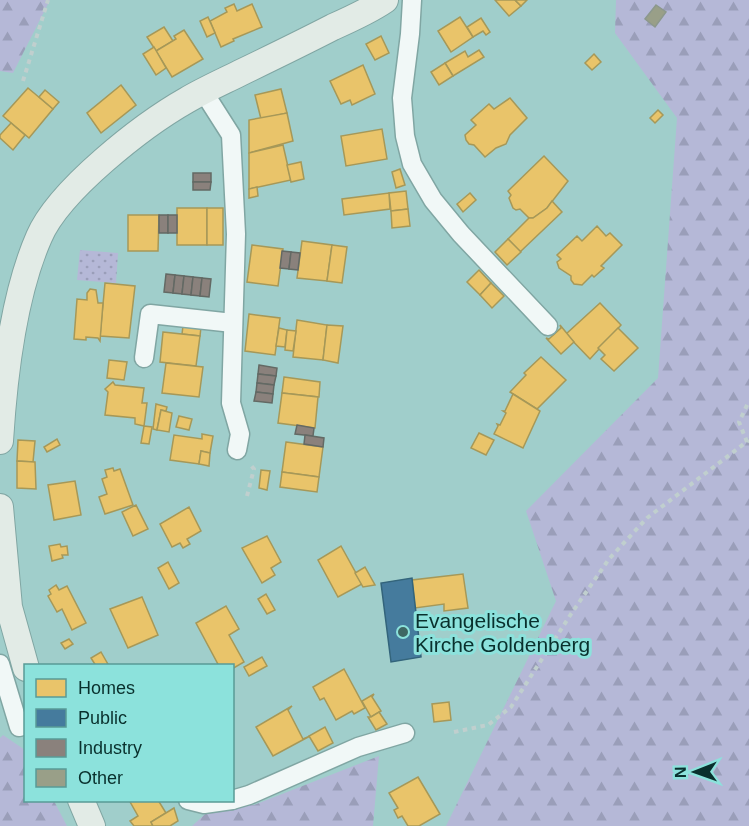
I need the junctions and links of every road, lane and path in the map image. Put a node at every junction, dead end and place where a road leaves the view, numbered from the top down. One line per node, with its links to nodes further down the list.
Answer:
1 (48, 0): 4 (path)
2 (386, 0): 5 (main road)
3 (412, 0): 7 (street)
4 (23, 81)
5 (203, 91): 6 (street); 10 (main road)
6 (233, 323): 8 (street); 12 (street)
7 (548, 326)
8 (144, 357)
9 (749, 401): 11 (path)
10 (0, 441)
11 (748, 441): 18 (path)
12 (237, 450): 13 (path)
13 (247, 496)
14 (0, 507): 16 (main road)
15 (0, 664): 17 (street)
16 (25, 664)
17 (24, 726)
18 (454, 732)
19 (405, 733): 20 (street)
20 (234, 799)
21 (81, 802): 24 (main road)
22 (193, 802): 23 (street)
23 (218, 802)
24 (92, 826)

